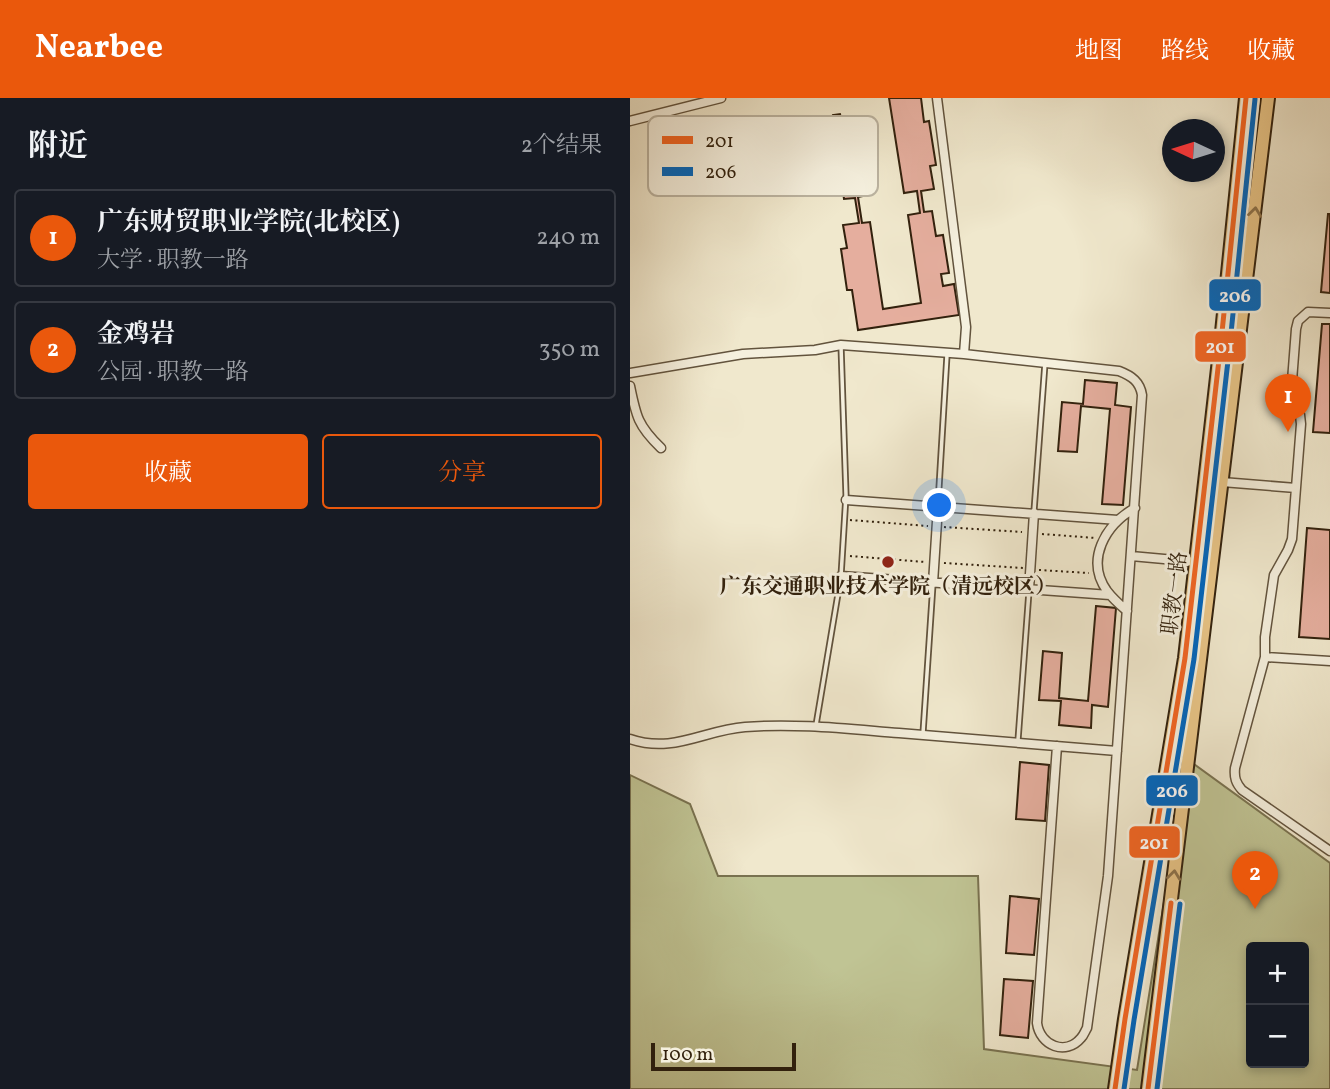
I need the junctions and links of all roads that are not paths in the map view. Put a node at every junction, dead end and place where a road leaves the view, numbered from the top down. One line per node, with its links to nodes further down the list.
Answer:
1 (721, 98): 6 (street)
2 (937, 98): 11 (street)
3 (1246, 98): 24 (main road, 职教一路)
4 (1268, 98): 16 (main road, 职教一路, one-way to 4)
5 (648, 116): 7 (street)
6 (650, 116)
7 (630, 121)
8 (1330, 313): 17 (street)
9 (841, 345): 10 (street); 13 (street); 18 (lane)
10 (948, 353): 11 (street); 19 (lane)
11 (964, 354): 12 (street)
12 (1045, 363): 20 (street); 21 (lane)
13 (630, 373)
14 (630, 386): 15 (street)
15 (661, 448)
16 (1222, 482): 17 (street); 40 (main road, 职教一路, one-way to 16)
17 (1296, 488): 30 (street)
18 (846, 500): 19 (street); 25 (lane)
19 (938, 506): 21 (street); 26 (street)
20 (1135, 509): 22 (street); 23 (street)
21 (1034, 513): 22 (street); 27 (street)
22 (1118, 520): 28 (street)
23 (1131, 556): 24 (street); 29 (street)
24 (1196, 562): 39 (main road, 职教一路)
25 (841, 576): 26 (street); 32 (lane)
26 (933, 583): 27 (street); 33 (lane)
27 (1029, 589): 28 (street); 35 (lane)
28 (1110, 595): 29 (street)
29 (1127, 611): 37 (street)
30 (1265, 657): 31 (street); 38 (street)
31 (1330, 661)
32 (816, 727): 33 (street); 34 (street)
33 (923, 735): 35 (street)
34 (630, 739)
35 (1017, 743): 36 (street)
36 (1057, 746): 37 (street); 37 (street)
37 (1117, 751)
38 (1330, 851)
39 (1115, 1089)
40 (1148, 1089)

